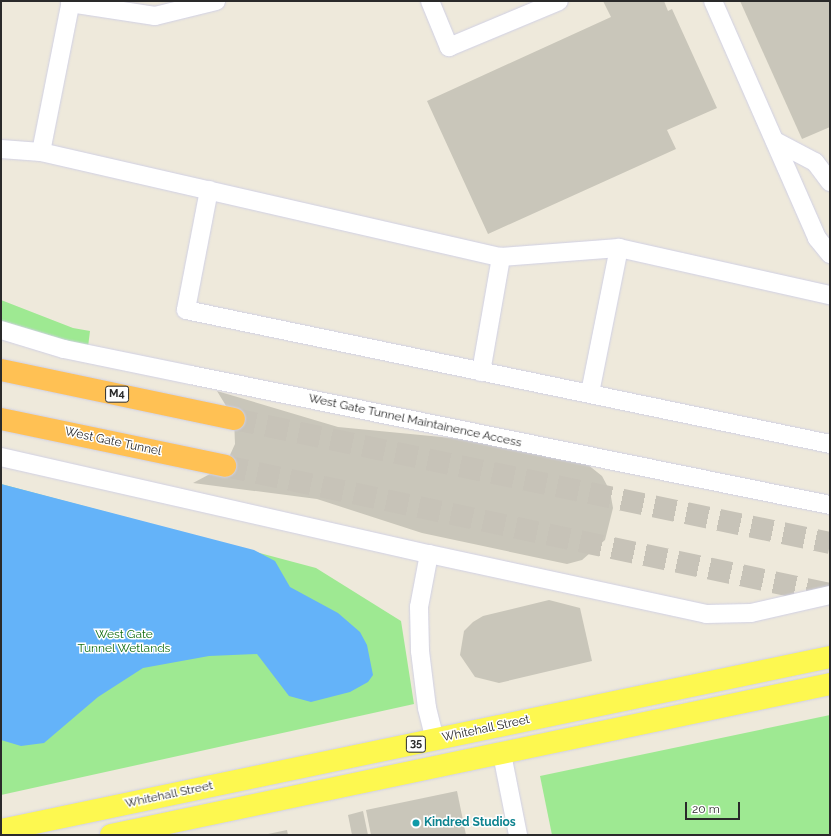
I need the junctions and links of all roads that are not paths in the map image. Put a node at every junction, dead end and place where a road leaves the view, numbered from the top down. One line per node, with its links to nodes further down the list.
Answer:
1 (216, 1): 5 (street)
2 (430, 1): 3 (street)
3 (559, 1)
4 (713, 1): 6 (street)
5 (70, 2): 8 (street)
6 (776, 141): 9 (street); 12 (street)
7 (1, 149): 8 (street)
8 (41, 152): 10 (street)
9 (830, 182)
10 (209, 190): 13 (street); 17 (street)
11 (619, 248): 13 (street); 14 (street); 18 (street)
12 (830, 254)
13 (501, 257): 17 (street)
14 (830, 295)
15 (1, 330): 24 (street, West Gate Tunnel Maintainence Access)
16 (1, 370): 20 (highway, M4)
17 (481, 372): 18 (street)
18 (590, 394): 21 (street)
19 (1, 419): 23 (highway, West Gate Tunnel)
20 (234, 419)
21 (830, 444)
22 (1, 457): 25 (street)
23 (225, 466)
24 (830, 505)
25 (429, 554): 26 (street); 30 (street)
26 (830, 595)
27 (830, 657): 29 (main road, Whitehall Street / 35)
28 (830, 684): 31 (main road, 35)
29 (496, 727): 30 (main road, Whitehall Street / 35); 31 (main road)
30 (435, 740): 32 (main road, Whitehall Street / 35)
31 (502, 754): 34 (main road, 35); 35 (street)
32 (126, 804): 33 (main road, Whitehall Street / 35); 34 (main road)
33 (1, 830)
34 (122, 833)
35 (518, 835)

